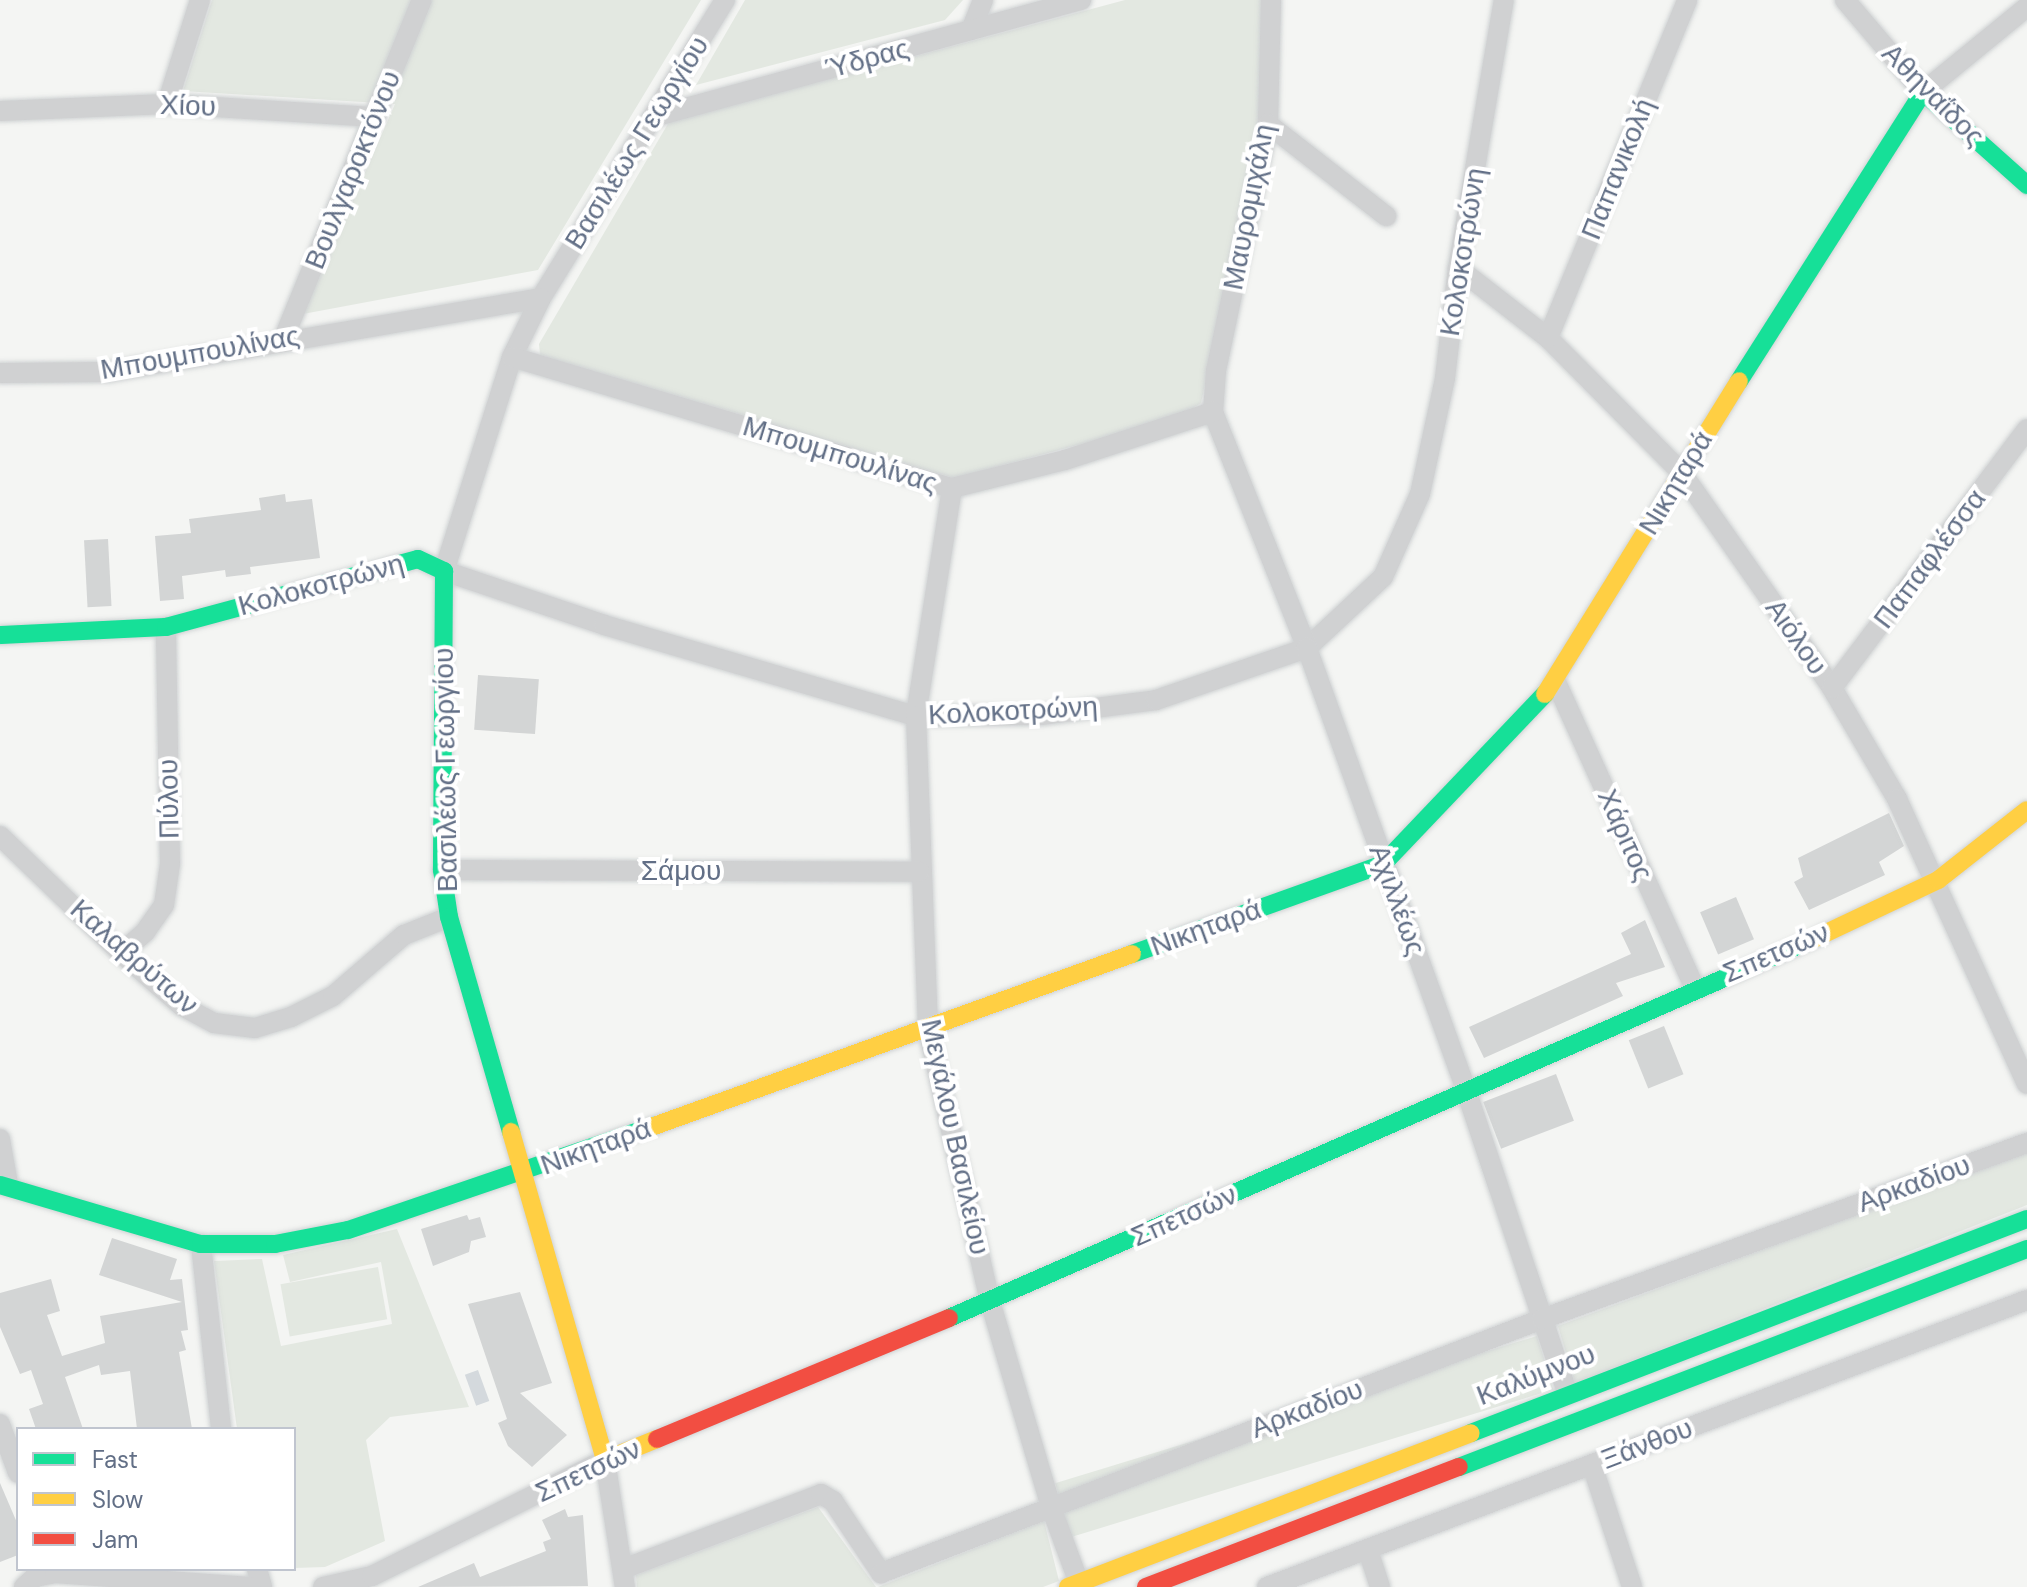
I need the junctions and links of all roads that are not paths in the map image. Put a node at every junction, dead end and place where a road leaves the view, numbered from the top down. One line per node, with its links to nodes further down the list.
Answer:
1 (200, 0): 13 (street)
2 (422, 0): 15 (street, Βουλγαροκτόνου)
3 (725, 0): 16 (street, Βασιλέως Γεωργίου)
4 (983, 0): 11 (street)
5 (1081, 0): 11 (street, Ύδρας)
6 (1271, 0): 17 (street, Μαυρομιχάλη)
7 (1504, 0): 20 (street, Κολοκοτρώνη)
8 (1687, 0): 22 (street, Παπανικολή)
9 (1845, 0): 12 (street, Αθηναΐδος)
10 (2027, 7): 12 (street, Νικηταρά)
11 (971, 30): 16 (street, Ύδρας)
12 (1923, 92): 18 (street, Αθηναΐδος); 28 (street, Νικηταρά)
13 (167, 104): 14 (street, Χίου); 15 (street, Χίου)
14 (0, 111)
15 (376, 117): 23 (street, Βουλγαροκτόνου)
16 (653, 117): 21 (street, Βασιλέως Γεωργίου)
17 (1268, 124): 19 (street); 26 (street, Μαυρομιχάλη)
18 (2027, 185)
19 (1386, 216)
20 (1458, 268): 22 (street, Αιόλου); 33 (street, Κολοκοτρώνη)
21 (541, 298): 23 (street, Μπουμπουλίνας); 24 (street, Βασιλέως Γεωργίου)
22 (1548, 338): 28 (street, Αιόλου)
23 (283, 340): 25 (street, Μπουμπουλίνας)
24 (512, 357): 29 (street, Μπουμπουλίνας); 30 (street, Βασιλέως Γεωργίου)
25 (0, 373)
26 (1213, 412): 29 (street, Μπουμπουλίνας); 33 (street, Αχιλλέως)
27 (2027, 429): 35 (street, Παπαφλέσσα)
28 (1681, 472): 34 (street, Νικηταρά); 35 (street, Αιόλου)
29 (952, 488): 36 (street, Μεγάλου Βασιλείου)
30 (444, 571): 31 (street, Κολοκοτρώνη); 36 (street, Κολοκοτρώνη); 40 (street, Βασιλέως Γεωργίου)
31 (166, 627): 32 (street, Κολοκοτρώνη); 44 (street, Πύλου)
32 (0, 635)
33 (1307, 648): 36 (street, Κολοκοτρώνη); 39 (street, Αχιλλέως)
34 (1556, 682): 39 (street, Νικηταρά); 45 (street, Χάριτος)
35 (1832, 688): 42 (street, Αιόλου)
36 (916, 716): 41 (street, Μεγάλου Βασιλείου)
37 (2027, 810): 42 (street, Σπετσών)
38 (0, 836): 44 (street, Καλαβρύτων)
39 (1383, 864): 46 (street, Νικηταρά); 48 (street, Αχιλλέως)
40 (442, 870): 41 (street, Σάμου); 43 (street, Βασιλέως Γεωργίου)
41 (919, 872): 46 (street, Μεγάλου Βασιλείου)
42 (1938, 880): 45 (street, Σπετσών); 47 (street, Αιόλου)
43 (449, 917): 44 (street, Καλαβρύτων); 51 (street, Βασιλέως Γεωργίου)
44 (121, 953)
45 (1695, 988): 48 (street, Σπετσών)
46 (928, 1029): 51 (street, Νικηταρά); 57 (street, Μεγάλου Βασιλείου)
47 (2027, 1084)
48 (1467, 1093): 57 (street, Σπετσών); 58 (street, Αχιλλέως)
49 (0, 1139): 52 (street)
50 (2027, 1143): 58 (street, Αρκαδίου)
51 (523, 1173): 54 (street, Νικηταρά); 62 (street, Βασιλέως Γεωργίου)
52 (4, 1185): 54 (street, Νικηταρά)
53 (2027, 1219): 59 (street, Καλύμνου)
54 (201, 1244): 61 (street)
55 (2027, 1249): 73 (street, Καλύμνου)
56 (2027, 1300): 63 (street, Ξάνθου)
57 (990, 1301): 62 (street, Σπετσών); 65 (street, Μεγάλου Βασιλείου)
58 (1542, 1319): 59 (street, Αχιλλέως); 65 (street, Αρκαδίου)
59 (1567, 1392): 69 (street, Καλύμνου)
60 (0, 1424): 64 (street)
61 (221, 1427)
62 (605, 1460): 68 (street, Βασιλέως Γεωργίου); 72 (street, Σπετσών)
63 (1592, 1465): 66 (street, Ξάνθου); 76 (street)
64 (16, 1468)
65 (1051, 1507): 68 (street, Αρκαδίου); 69 (street, Μεγάλου Βασιλείου)
66 (1368, 1550): 74 (street, Ξάνθου); 75 (street)
67 (56, 1576): 70 (street); 71 (street)
68 (624, 1578)
69 (1073, 1585)
70 (24, 1587)
71 (250, 1587)
72 (323, 1587)
73 (1146, 1587)
74 (1267, 1587)
75 (1380, 1587)
76 (1632, 1587)

